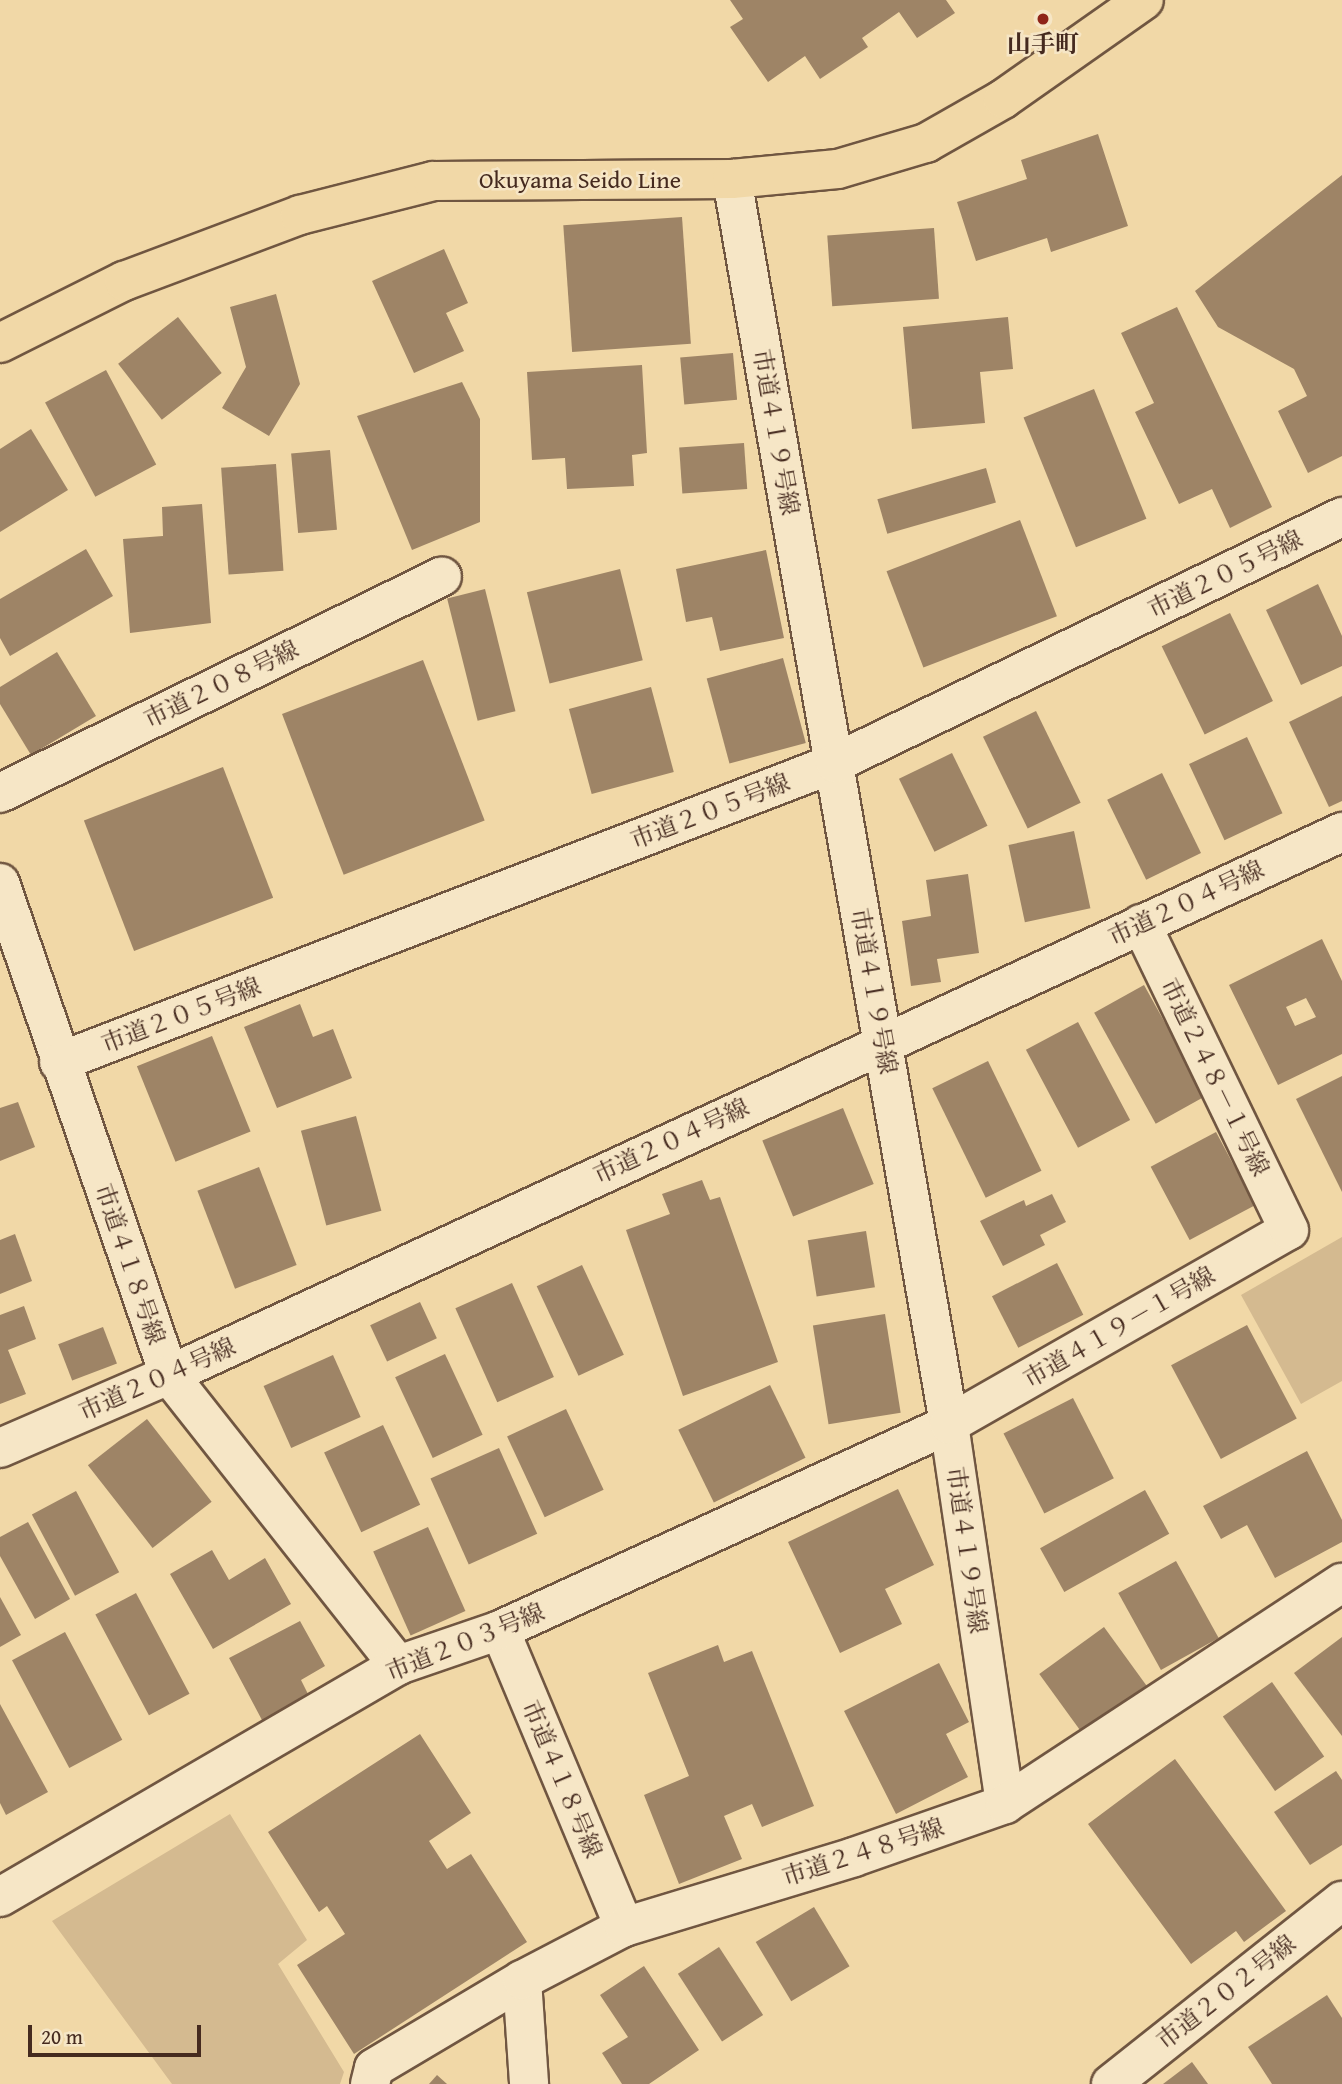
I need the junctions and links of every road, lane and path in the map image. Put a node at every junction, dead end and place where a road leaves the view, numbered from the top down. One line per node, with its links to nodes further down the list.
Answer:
1 (1144, 0): 2 (main road, Okuyama Seido Line)
2 (732, 179): 3 (main road, Okuyama Seido Line); 6 (street, 市道４１９号線)
3 (0, 343)
4 (1342, 517): 6 (street, 市道２０５号線)
5 (442, 576): 7 (street, 市道２０８号線)
6 (835, 763): 11 (street, 市道４１９号線); 12 (street, 市道２０５号線)
7 (0, 793)
8 (1342, 832): 10 (street, 市道２０４号線)
9 (0, 883): 12 (street, 市道４１８号線)
10 (1141, 924): 11 (street, 市道２０４号線); 13 (street, 市道２４８－１号線)
11 (883, 1043): 14 (street, 市道２０４号線); 15 (street, 市道４１９号線)
12 (60, 1062): 14 (street, 市道４１８号線)
13 (1289, 1230): 15 (street, 市道４１９－１号線)
14 (169, 1375): 16 (street, 市道２０４号線); 19 (street, 市道４１８号線)
15 (949, 1424): 18 (street, 市道２０３号線); 20 (street, 市道４１９号線)
16 (0, 1448)
17 (1342, 1583): 20 (street, 市道２４８号線)
18 (500, 1630): 19 (street, 市道２０３号線); 23 (street, 市道４１８号線)
19 (398, 1665): 21 (street, 市道２０３号線)
20 (1005, 1804): 23 (street, 市道２４８号線)
21 (0, 1897)
22 (1342, 1901): 27 (street, 市道２０２号線)
23 (624, 1927): 24 (street, 市道２４８号線)
24 (522, 1980): 25 (street, 市道２４８号線); 26 (street)
25 (370, 2084)
26 (530, 2084)
27 (1111, 2084)

